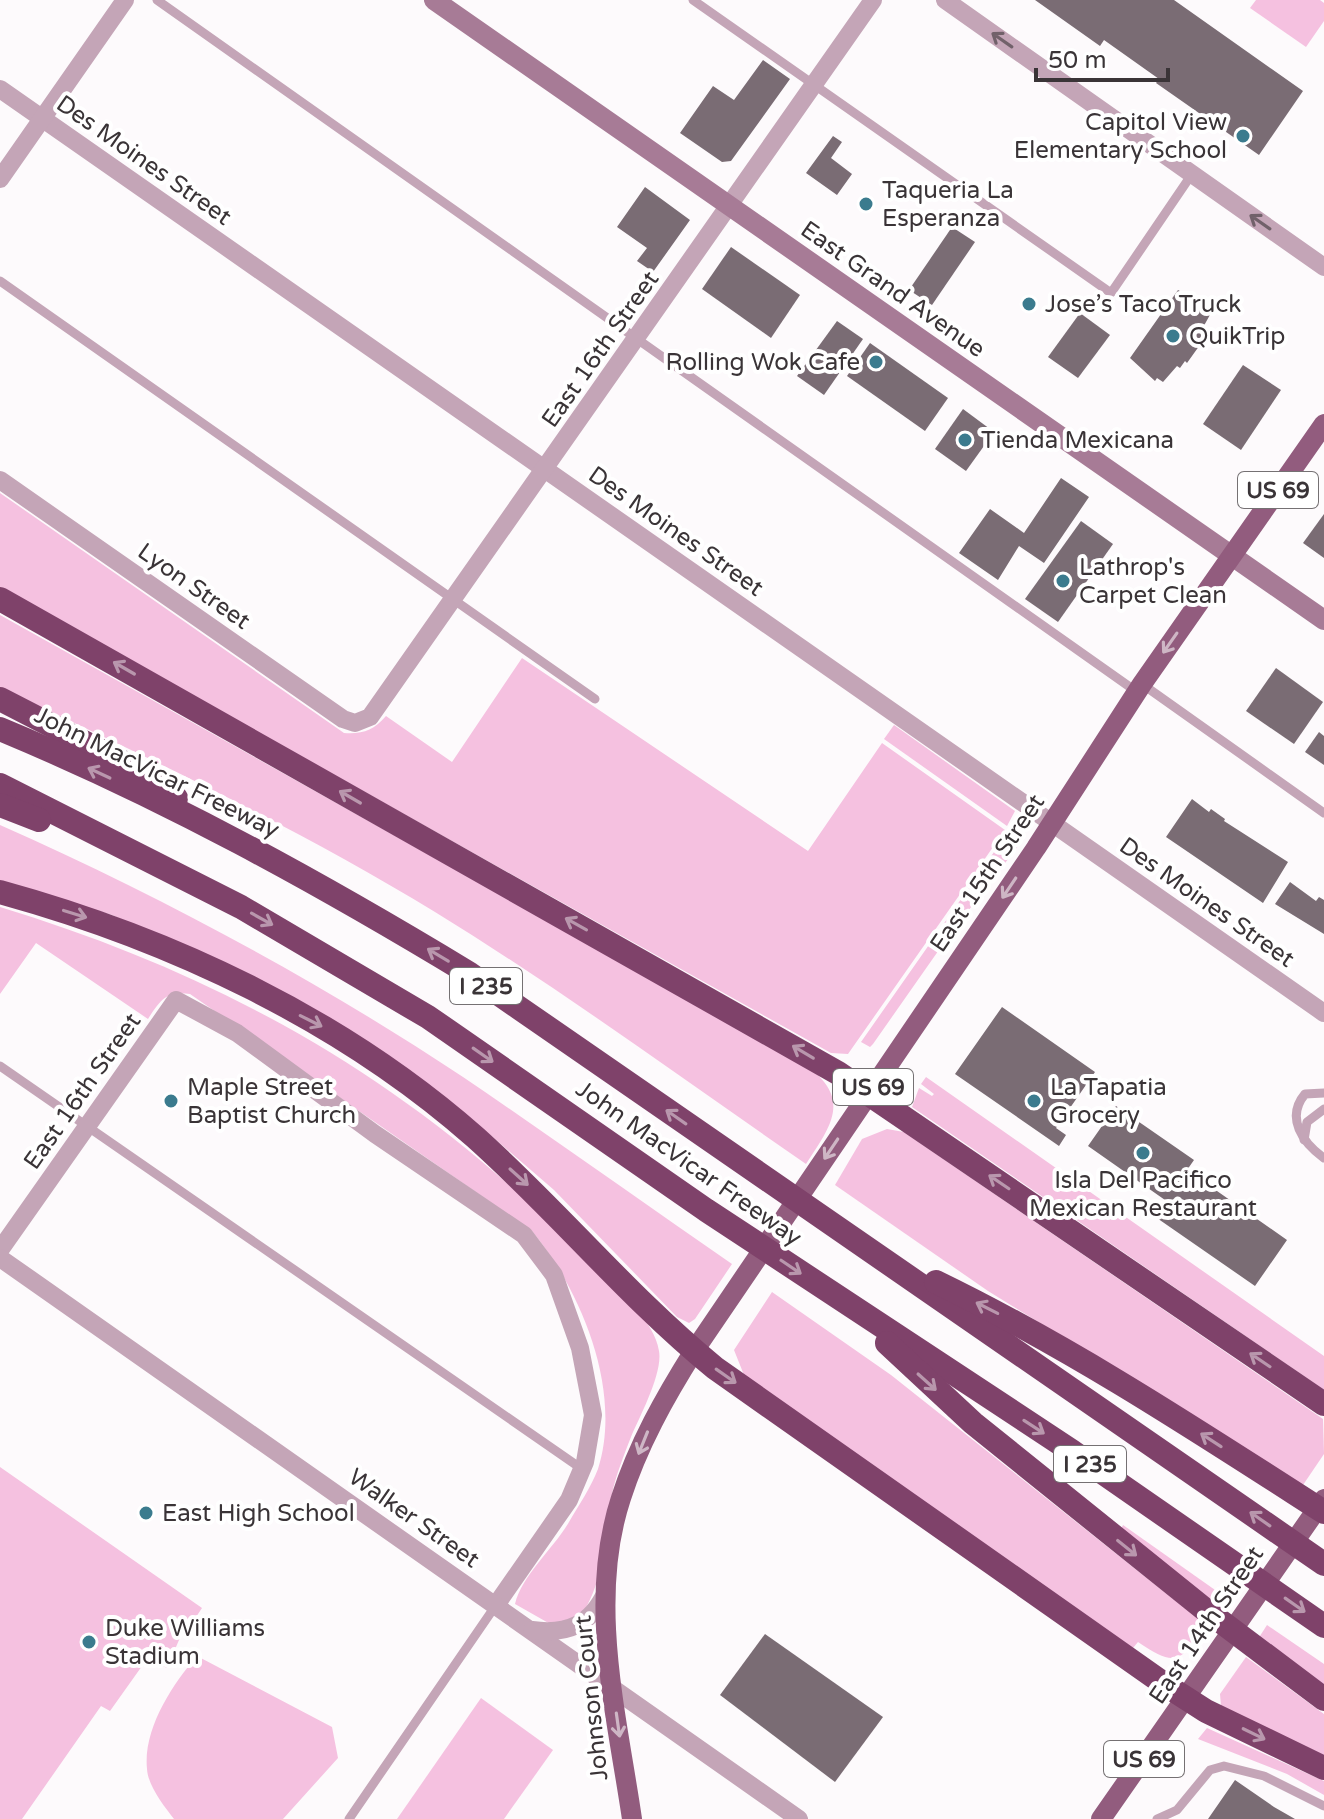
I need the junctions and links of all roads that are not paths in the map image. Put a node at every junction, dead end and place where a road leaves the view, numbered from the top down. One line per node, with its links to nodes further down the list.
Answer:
1 (125, 0): 9 (street)
2 (157, 0): 15 (lane)
3 (434, 0): 12 (main road, East Grand Avenue)
4 (693, 0): 7 (lane)
5 (873, 0): 7 (street, East 16th Street)
6 (945, 0): 10 (street, one-way to 6)
7 (814, 85): 10 (lane); 12 (street, East 16th Street)
8 (0, 89): 9 (street, Des Moines Street)
9 (43, 119): 11 (street); 17 (street, Des Moines Street)
10 (1192, 174): 13 (street, one-way to 10)
11 (0, 179)
12 (729, 206): 15 (street, East 16th Street); 19 (main road, East Grand Avenue)
13 (1324, 267)
14 (0, 281): 21 (lane)
15 (636, 339): 17 (street, East 16th Street); 23 (lane)
16 (1321, 434): 19 (main road, East 15th Street / US 69)
17 (546, 469): 21 (street, East 16th Street); 31 (street, Des Moines Street)
18 (0, 480): 26 (street, Lyon Street)
19 (1231, 556): 22 (main road, East Grand Avenue); 23 (main road, East 15th Street / US 69, one-way to 23)
20 (0, 599): 37 (highway, one-way to 20)
21 (454, 600): 25 (lane); 26 (street, East 16th Street)
22 (1324, 620)
23 (1139, 688): 30 (lane); 31 (main road, East 15th Street / US 69)
24 (0, 699): 32 (highway)
25 (595, 699)
26 (363, 721)
27 (0, 729): 32 (highway, John MacVicar Freeway / I 235, one-way to 27)
28 (0, 785): 33 (highway, John MacVicar Freeway / I 235)
29 (0, 805): 33 (highway)
30 (1324, 813)
31 (1053, 823): 35 (street, Des Moines Street); 37 (main road, East 15th Street / US 69, one-way to 37)
32 (220, 830): 43 (highway, John MacVicar Freeway / I 235, one-way to 32)
33 (193, 883): 46 (highway, John MacVicar Freeway / I 235, one-way to 46)
34 (0, 892): 47 (highway, one-way to 47)
35 (1324, 1013)
36 (0, 1066): 40 (lane)
37 (869, 1093): 47 (main road, East 15th Street / US 69, one-way to 47); 48 (highway, one-way to 37)
38 (1324, 1093): 41 (lane)
39 (1324, 1109): 41 (lane)
40 (86, 1128): 44 (street, East 16th Street); 49 (lane); 49 (street, East 16th Street)
41 (1304, 1142): 42 (lane)
42 (1324, 1158)
43 (862, 1246): 51 (highway, one-way to 43); 52 (highway, John MacVicar Freeway / I 235, one-way to 43)
44 (0, 1250)
45 (0, 1258): 54 (street, Walker Street)
46 (851, 1308): 55 (highway, John MacVicar Freeway / I 235, one-way to 55); 59 (highway, one-way to 59)
47 (694, 1351): 53 (main road, Johnson Court / US 69, one-way to 53); 58 (highway, one-way to 58)
48 (1324, 1404)
49 (582, 1469): 54 (street)
50 (1324, 1499): 58 (main road, East 14th Street / US 69)
51 (1324, 1512)
52 (1324, 1564)
53 (606, 1592): 56 (street); 57 (main road, Johnson Court / US 69)
54 (496, 1605): 56 (street, Walker Street); 62 (lane)
55 (1324, 1626)
56 (532, 1630): 57 (street, Walker Street)
57 (612, 1686): 63 (main road, Johnson Court / US 69, one-way to 63); 64 (street, Walker Street)
58 (1186, 1698): 60 (highway, one-way to 60); 65 (main road, East 14th Street / US 69)
59 (1324, 1699)
60 (1324, 1768)
61 (1324, 1806): 66 (lane)
62 (349, 1819)
63 (632, 1819)
64 (799, 1819)
65 (1101, 1819)
66 (1157, 1819)

